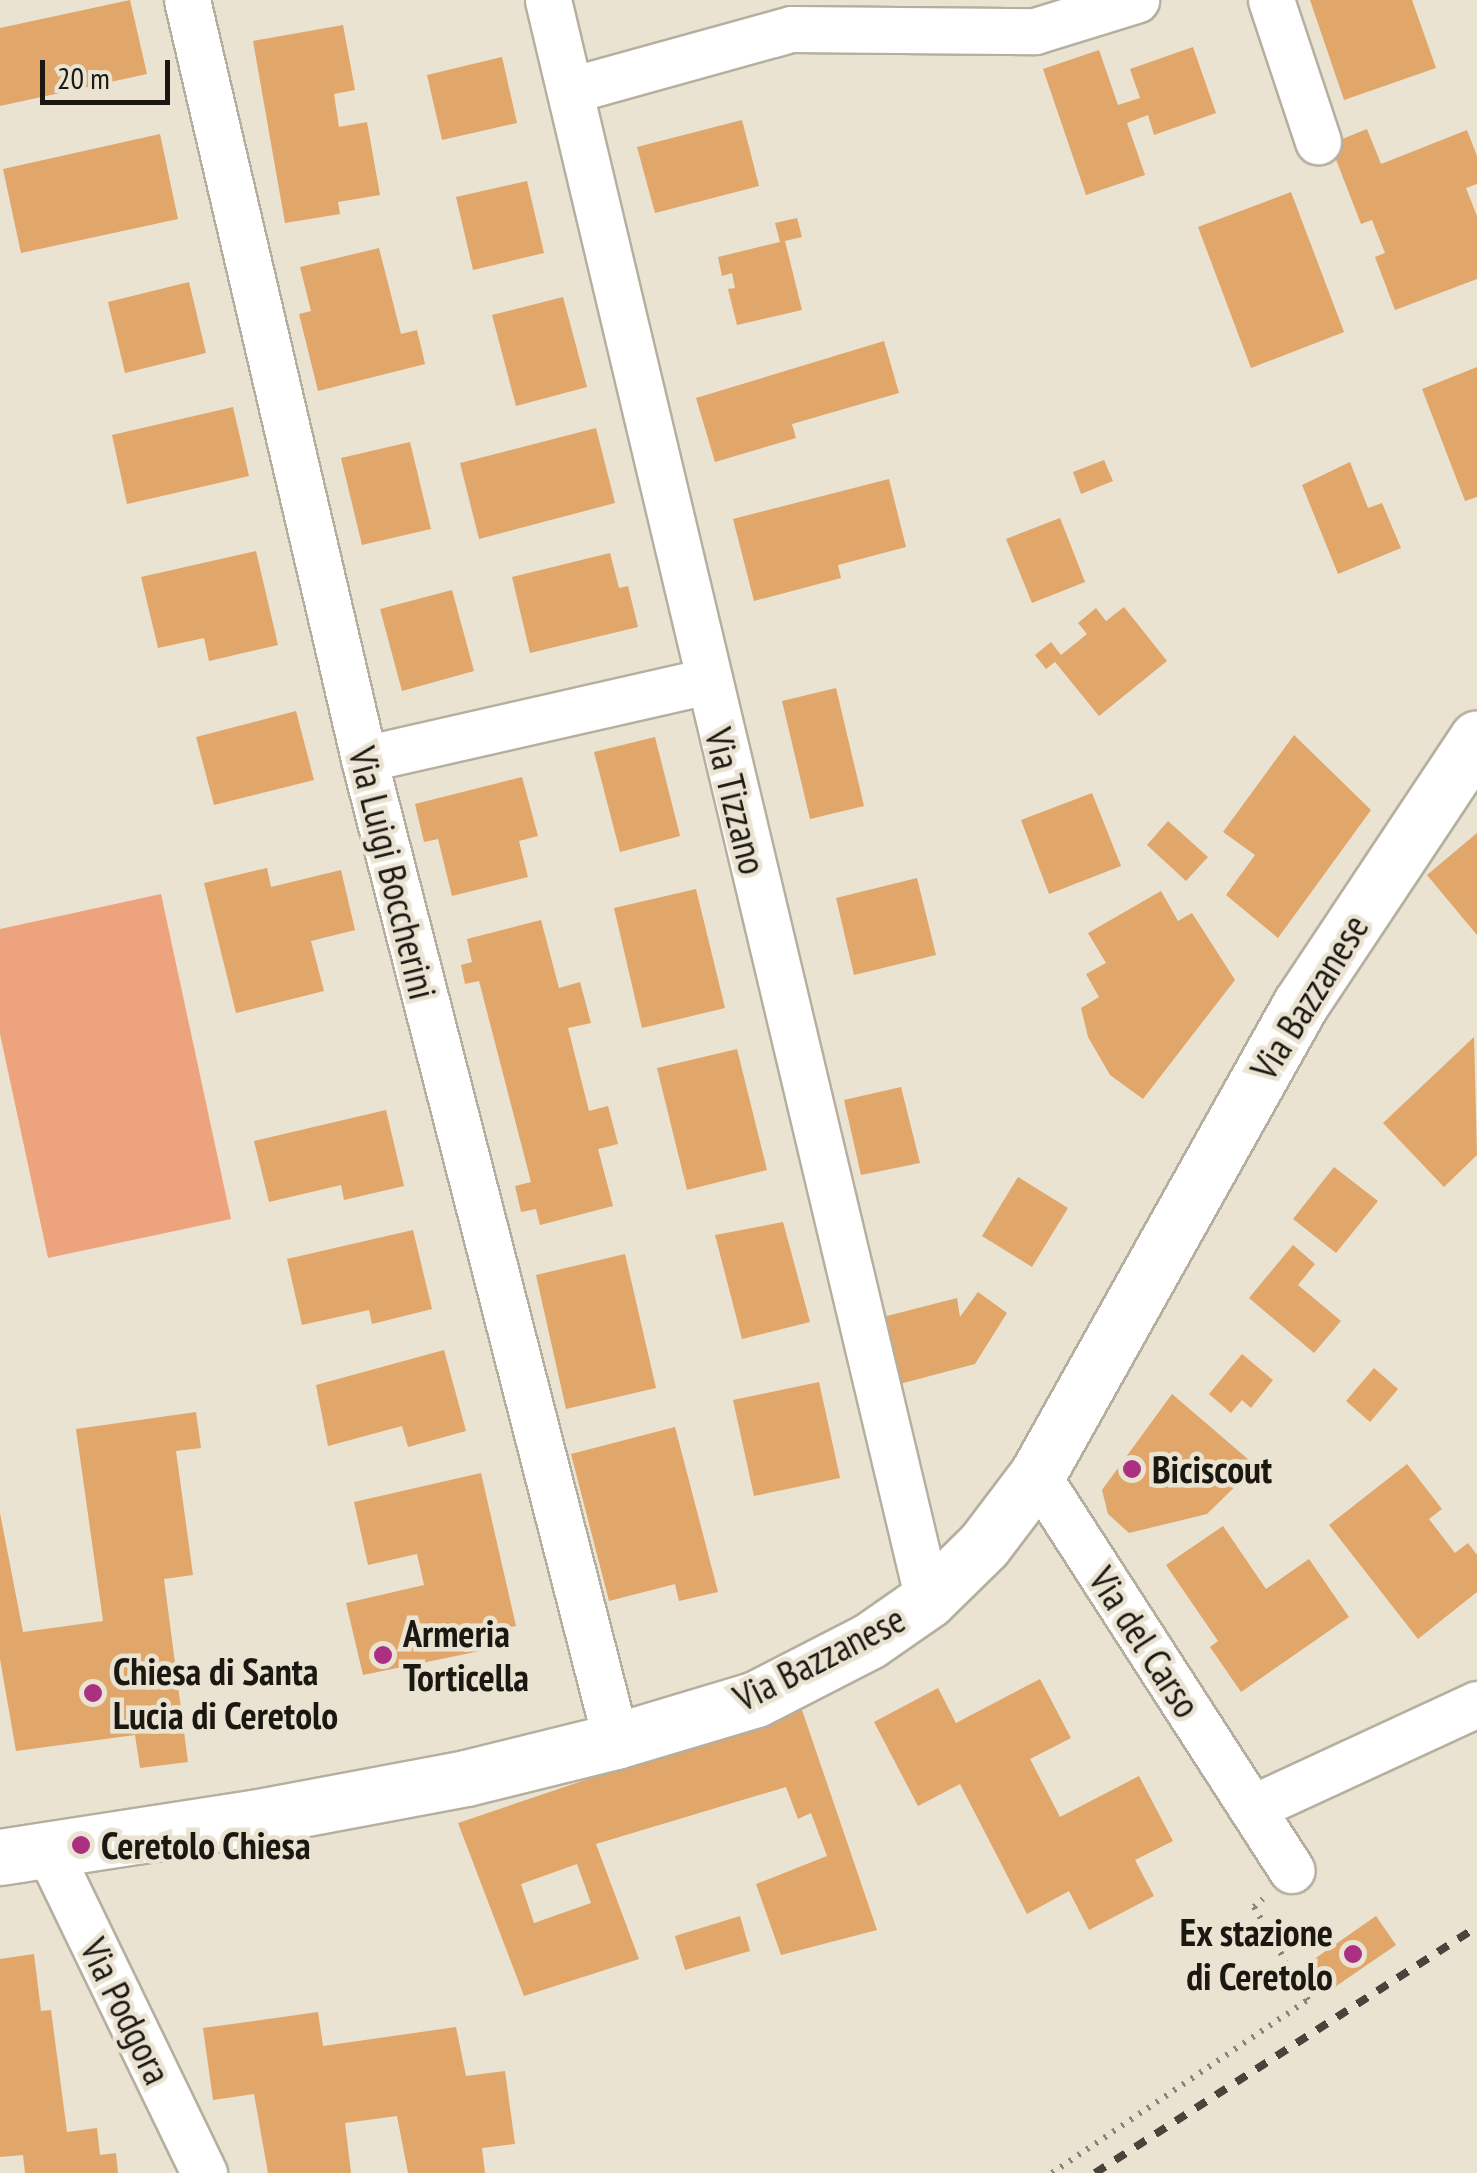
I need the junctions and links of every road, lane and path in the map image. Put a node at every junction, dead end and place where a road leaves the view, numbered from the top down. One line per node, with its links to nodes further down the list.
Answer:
1 (187, 0): 10 (street, Via Luigi Boccherini)
2 (548, 0): 6 (street, Via Tizzano)
3 (1136, 0): 5 (street)
4 (1271, 0): 7 (street)
5 (931, 14): 6 (street)
6 (572, 90): 8 (street, Via Tizzano)
7 (1318, 141)
8 (707, 681): 10 (street); 12 (street, Via Tizzano)
9 (1477, 739): 11 (main road, Via Bazzanese)
10 (364, 760): 14 (street, Via Luigi Boccherini)
11 (1037, 1475): 12 (main road, Via Bazzanese); 15 (street, Via del Carso)
12 (928, 1600): 14 (main road, Via Bazzanese)
13 (1477, 1704): 15 (street)
14 (616, 1741): 16 (main road, Via Bazzanese)
15 (1252, 1808): 17 (street, Via del Carso)
16 (24, 1853): 18 (street, Via Podgora)
17 (1292, 1870): 19 (path)
18 (204, 2173)
19 (1052, 2173)

